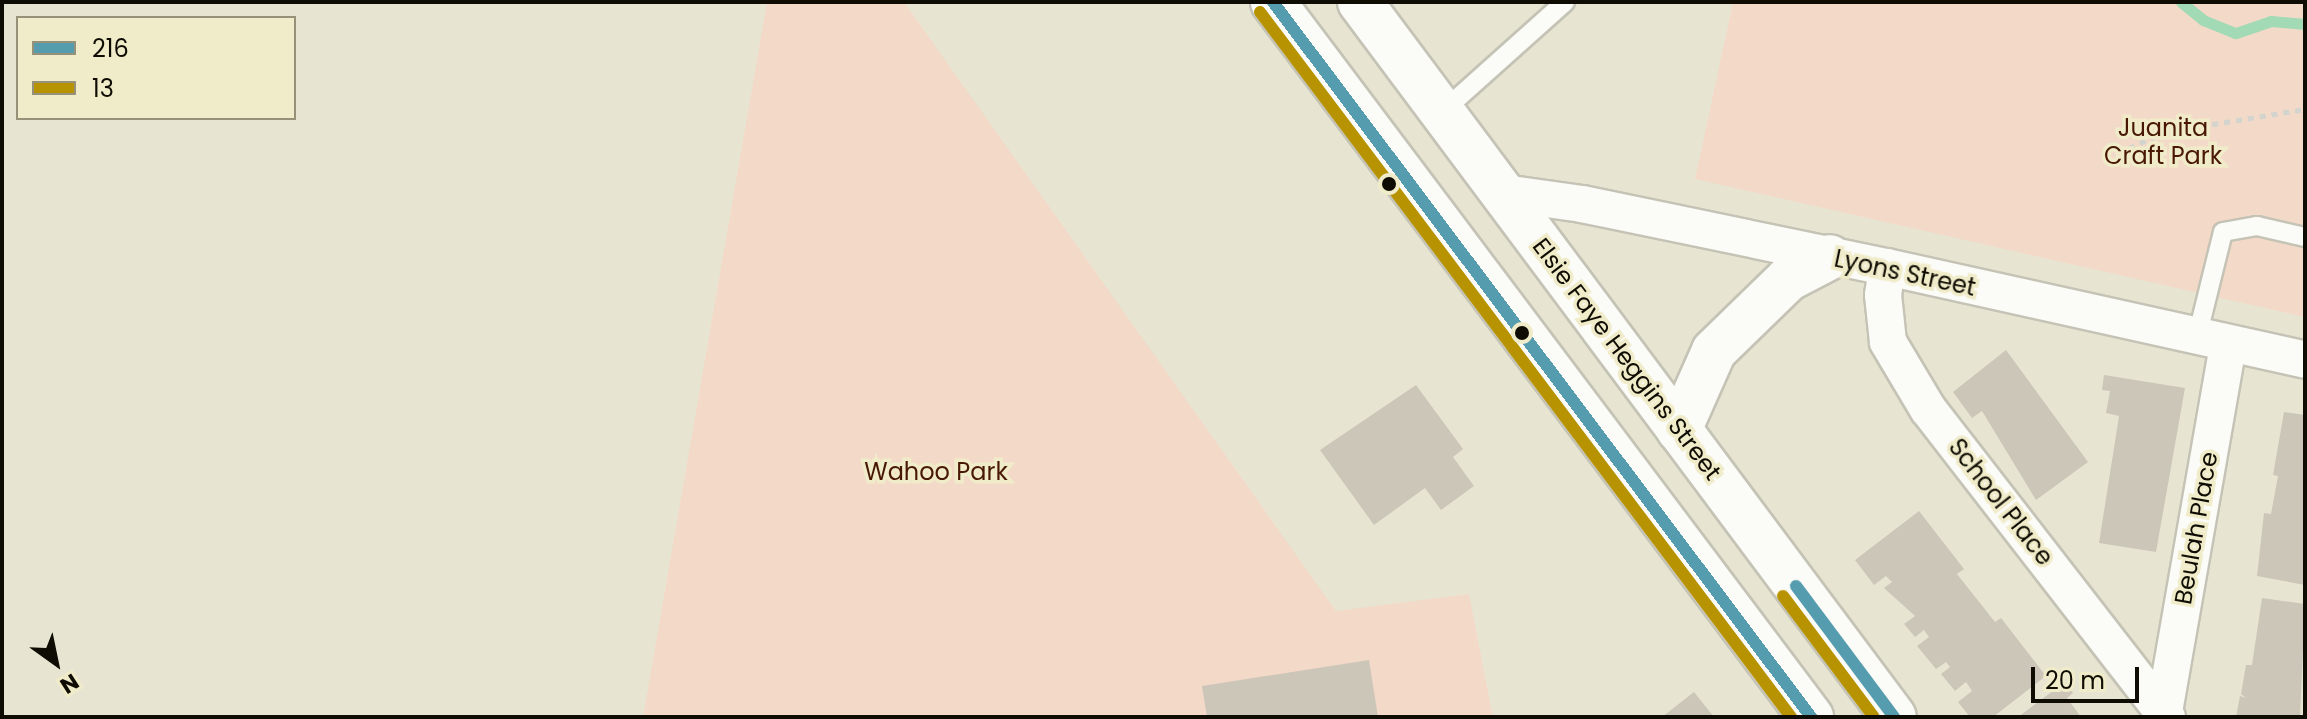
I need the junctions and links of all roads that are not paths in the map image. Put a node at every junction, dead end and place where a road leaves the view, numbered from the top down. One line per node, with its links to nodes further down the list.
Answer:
1 (1273, 2): 13 (main road)
2 (1360, 2): 4 (main road, Elsie Faye Heggins Street)
3 (1565, 2): 4 (lane)
4 (1442, 112): 5 (main road, Elsie Faye Heggins Street)
5 (1504, 193): 7 (street, Lyons Street); 11 (main road, Elsie Faye Heggins Street)
6 (2305, 237): 9 (lane)
7 (1830, 257): 8 (street, Lyons Street); 11 (main road)
8 (1887, 267): 9 (street, Lyons Street); 12 (street, School Place)
9 (2212, 340): 10 (street, Lyons Street); 12 (street, Beulah Place)
10 (2305, 360)
11 (1679, 430): 14 (main road, Elsie Faye Heggins Street)
12 (2165, 715)
13 (1811, 717)
14 (1894, 717)

